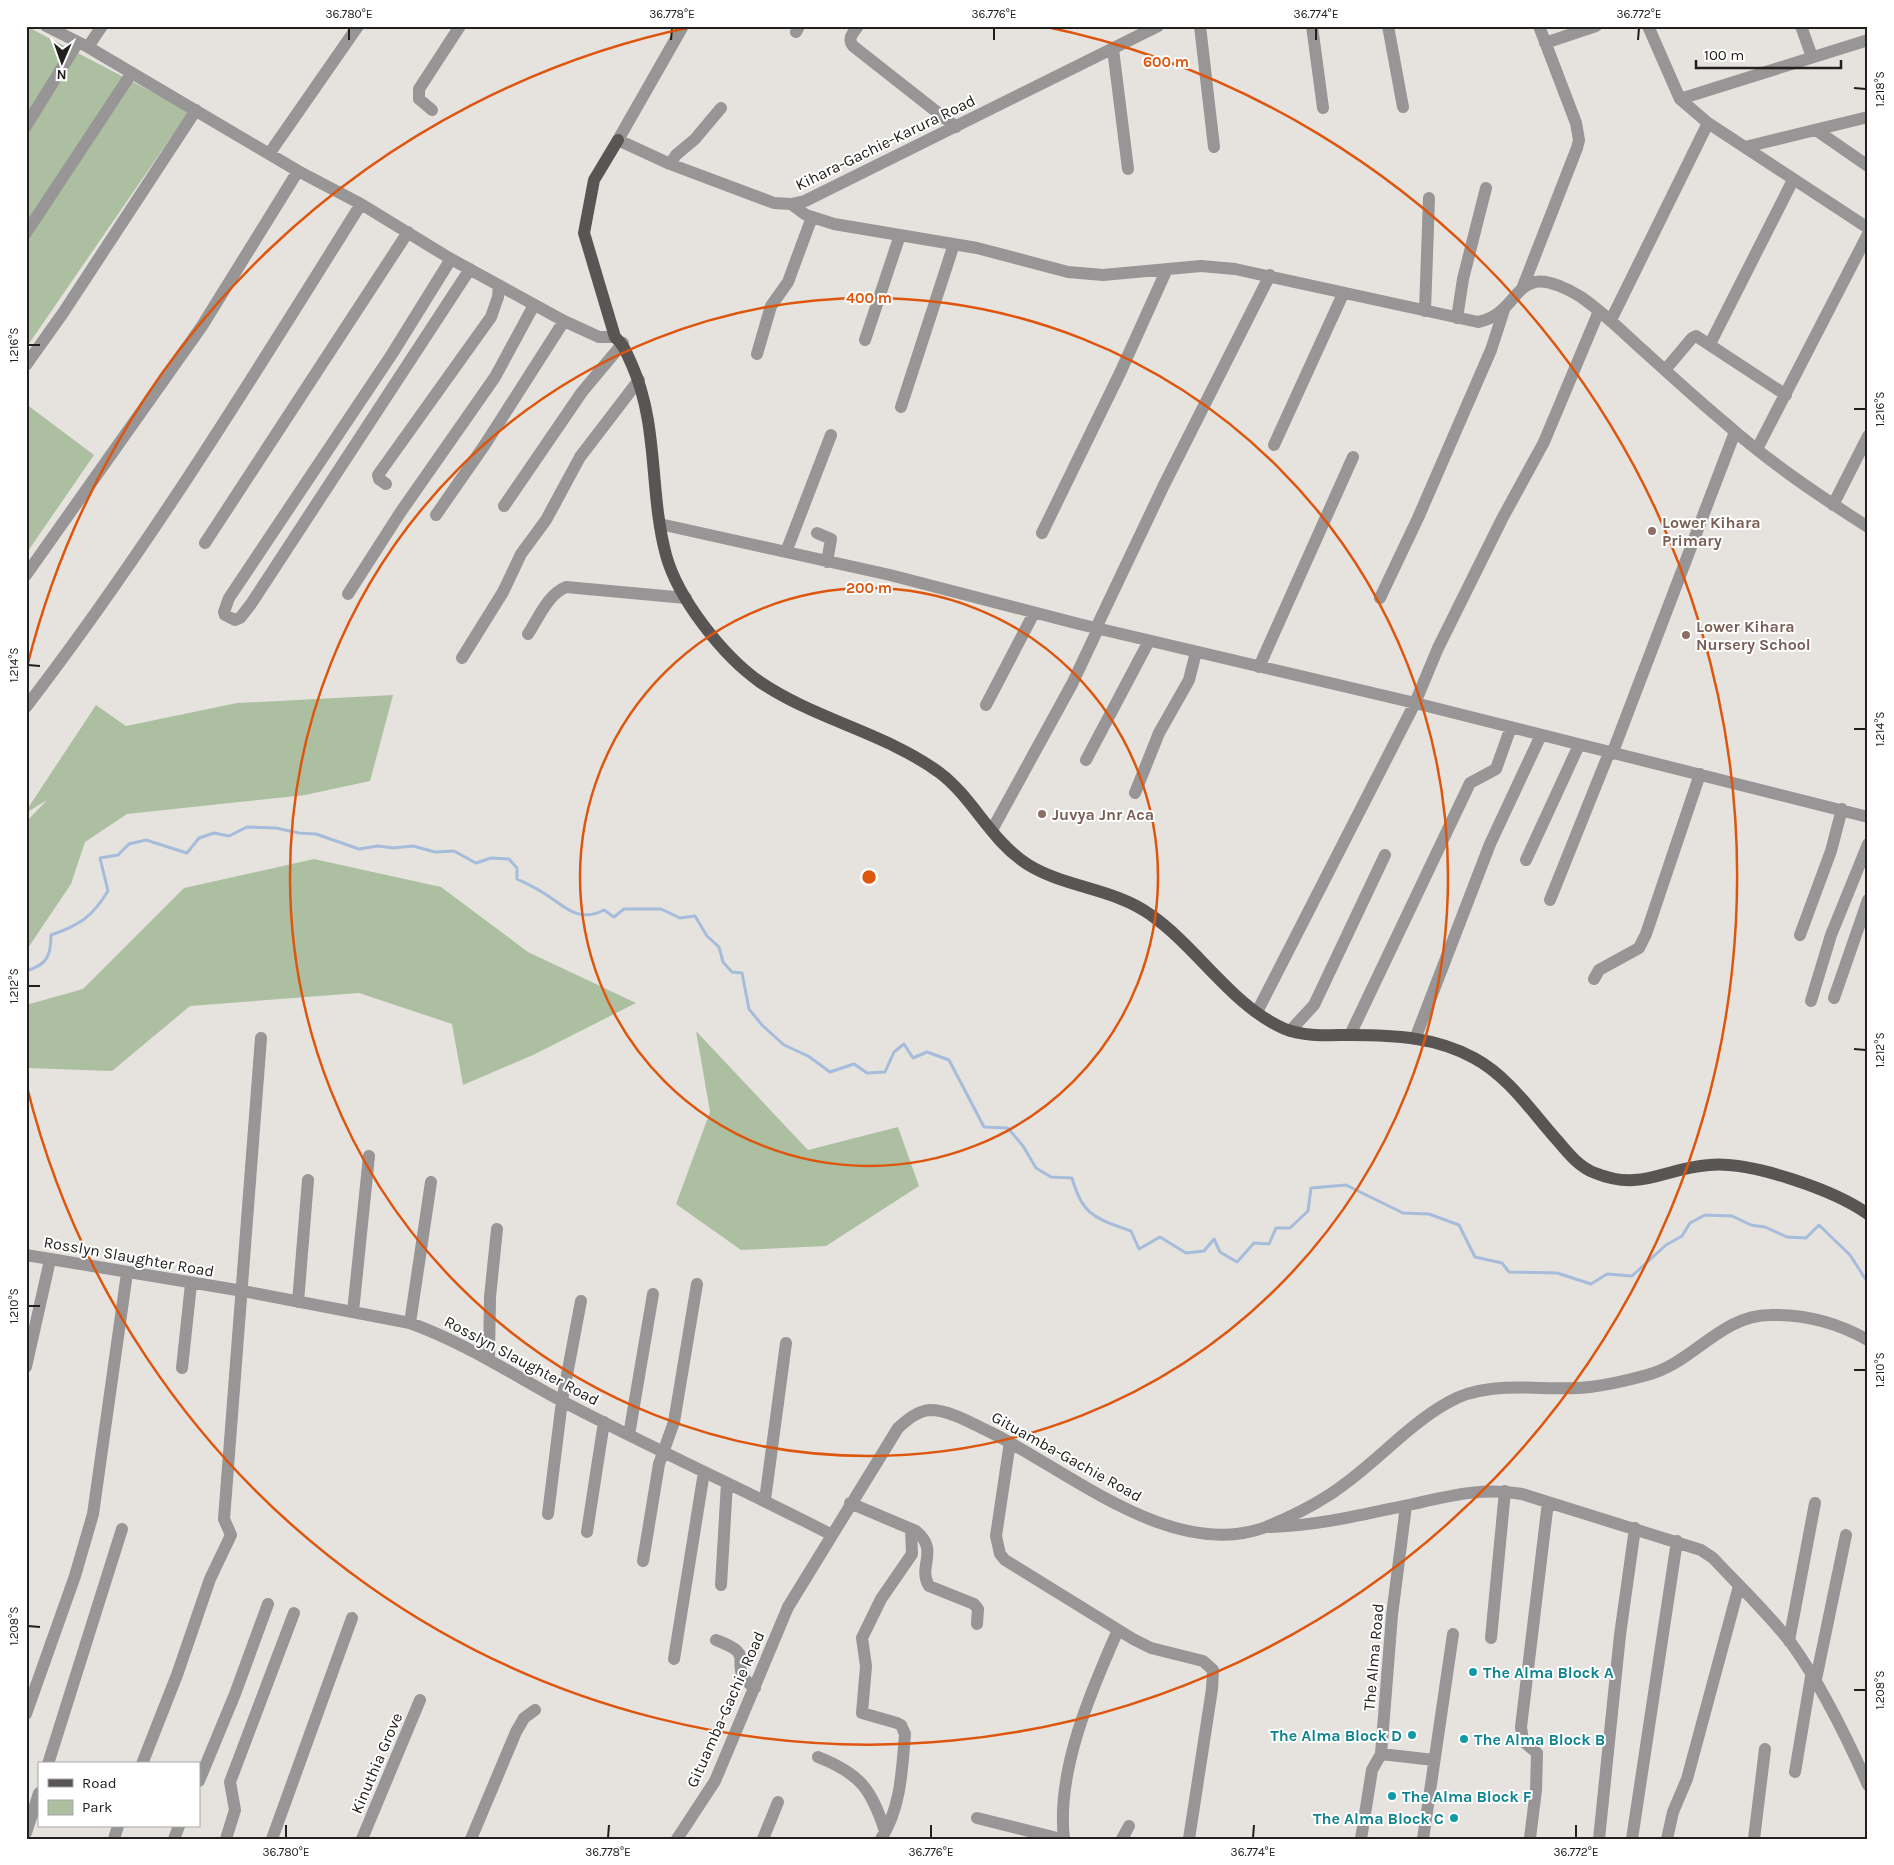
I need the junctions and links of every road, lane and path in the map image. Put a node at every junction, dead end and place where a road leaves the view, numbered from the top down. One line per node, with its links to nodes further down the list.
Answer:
1 (46, 26): 17 (street)
2 (102, 26): 17 (street)
3 (358, 26): 35 (street)
4 (460, 26): 26 (street)
5 (684, 26): 32 (street)
6 (858, 26): 30 (street)
7 (1158, 26): 18 (street, Kihara-Gachie-Karura Road)
8 (1200, 26): 33 (street)
9 (1312, 26): 24 (street)
10 (1388, 26): 22 (street)
11 (1539, 26): 16 (street)
12 (1596, 26): 16 (street)
13 (1648, 26): 21 (street)
14 (1801, 26): 19 (street)
15 (1868, 40): 19 (street)
16 (1545, 43): 57 (street)
17 (83, 44): 20 (street); 29 (street)
18 (1113, 49): 30 (street, Kihara-Gachie-Karura Road); 38 (street)
19 (1812, 57): 21 (street)
20 (132, 74): 25 (street); 48 (street)
21 (1680, 100): 28 (street)
22 (1403, 107)
23 (721, 108): 36 (street)
24 (1323, 108)
25 (196, 110): 35 (street); 70 (street)
26 (432, 110)
27 (1868, 117): 31 (street)
28 (1708, 123): 34 (street); 64 (street)
29 (26, 126)
30 (956, 127): 44 (street, Kihara-Gachie-Karura Road)
31 (1816, 130): 34 (street); 37 (street)
32 (618, 140): 36 (street, Kihara-Gachie-Karura Road); 66 (main road)
33 (1214, 147)
34 (1745, 147): 40 (street)
35 (269, 154): 39 (street)
36 (670, 164): 44 (street, Kihara-Gachie-Karura Road)
37 (1868, 166)
38 (1128, 169)
39 (298, 171): 43 (street); 92 (street)
40 (1793, 180): 46 (street); 68 (street)
41 (1486, 188): 63 (street)
42 (1429, 198): 61 (street)
43 (360, 204): 47 (street); 105 (street)
44 (791, 204): 45 (street)
45 (812, 217): 50 (street); 69 (street)
46 (1868, 228)
47 (408, 232): 52 (street); 89 (street)
48 (26, 233)
49 (1868, 234): 73 (street)
50 (900, 235): 51 (street); 67 (street)
51 (954, 244): 54 (street); 74 (street)
52 (451, 258): 53 (street); 53 (street)
53 (470, 269): 56 (street)
54 (1167, 269): 55 (street); 88 (street)
55 (1270, 275): 58 (street); 97 (street)
56 (499, 285): 59 (street); 81 (street)
57 (1522, 289): 60 (street); 62 (street)
58 (1343, 294): 61 (street); 78 (street)
59 (534, 304): 65 (street); 93 (street)
60 (1504, 310): 63 (street); 95 (street)
61 (1424, 311): 63 (street)
62 (1599, 311): 64 (street); 103 (street)
63 (1458, 318)
64 (1610, 320): 71 (street)
65 (564, 321): 66 (street); 84 (street)
66 (619, 340): 72 (main road); 83 (street)
67 (865, 340)
68 (1710, 344): 71 (street); 73 (street)
69 (757, 354)
70 (26, 365)
71 (1665, 370): 75 (street)
72 (639, 380): 85 (main road); 101 (street)
73 (1786, 395): 79 (street)
74 (901, 408)
75 (1735, 432): 79 (street); 109 (street)
76 (831, 435): 90 (street)
77 (1868, 436): 82 (street)
78 (1274, 445)
79 (1757, 449): 82 (street)
80 (1353, 457): 102 (street)
81 (386, 484)
82 (1833, 505): 86 (street)
83 (504, 506)
84 (436, 515)
85 (660, 524): 90 (street); 94 (main road)
86 (1868, 527)
87 (817, 533): 91 (street)
88 (1042, 533)
89 (205, 543)
90 (786, 552): 91 (street)
91 (827, 562): 96 (street)
92 (26, 575)
93 (348, 594)
94 (686, 598): 98 (street); 115 (main road)
95 (1380, 598)
96 (1034, 613): 97 (street); 104 (street)
97 (1097, 629): 99 (street); 115 (street)
98 (528, 634)
99 (1149, 641): 100 (street); 110 (street)
100 (1196, 652): 102 (street); 112 (street)
101 (462, 658)
102 (1260, 667): 103 (street)
103 (1415, 703): 106 (street); 125 (street)
104 (986, 705)
105 (26, 707)
106 (1511, 728): 107 (street); 127 (street)
107 (1541, 735): 108 (street); 129 (street)
108 (1579, 745): 109 (street); 118 (street)
109 (1611, 753): 111 (street); 119 (street)
110 (1086, 760)
111 (1700, 774): 113 (street); 122 (street)
112 (1135, 794)
113 (1842, 810): 114 (street); 121 (street)
114 (1868, 817)
115 (992, 830): 125 (main road)
116 (1868, 844): 124 (street)
117 (1385, 855): 126 (street)
118 (1526, 860)
119 (1550, 900)
120 (1868, 900): 123 (street)
121 (1800, 935)
122 (1594, 979)
123 (1834, 998)
124 (1811, 1001)
125 (1257, 1012): 126 (main road)
126 (1290, 1031): 127 (main road)
127 (1350, 1035): 129 (main road)
128 (261, 1038): 140 (street)
129 (1415, 1039): 133 (main road)
130 (370, 1156): 144 (street)
131 (308, 1180): 143 (street)
132 (431, 1182): 145 (street)
133 (1868, 1214)
134 (496, 1229): 148 (street)
135 (26, 1255): 136 (street, Rosslyn Slaughter Road)
136 (50, 1260): 137 (street, Rosslyn Slaughter Road); 149 (street)
137 (127, 1274): 138 (street, Rosslyn Slaughter Road); 190 (street)
138 (191, 1284): 140 (street, Rosslyn Slaughter Road); 150 (street)
139 (697, 1284): 155 (street)
140 (243, 1291): 143 (street, Rosslyn Slaughter Road); 196 (street)
141 (653, 1294): 153 (street)
142 (581, 1301): 151 (street)
143 (298, 1302): 144 (street, Rosslyn Slaughter Road)
144 (353, 1312): 145 (street, Rosslyn Slaughter Road)
145 (410, 1323): 148 (street, Rosslyn Slaughter Road)
146 (1868, 1340): 165 (street, Gituamba-Gachie Road)
147 (786, 1343): 159 (street)
148 (489, 1358): 151 (street, Rosslyn Slaughter Road)
149 (26, 1367)
150 (182, 1368)
151 (562, 1401): 152 (street, Rosslyn Slaughter Road); 164 (street)
152 (604, 1422): 153 (street, Rosslyn Slaughter Road); 169 (street)
153 (629, 1435): 155 (street, Rosslyn Slaughter Road)
154 (1010, 1442): 161 (street, Gituamba-Gachie Road); 165 (street, Gituamba-Gachie Road); 180 (street)
155 (665, 1453): 156 (street, Rosslyn Slaughter Road); 173 (street)
156 (704, 1472): 157 (street, Rosslyn Slaughter Road); 185 (street)
157 (726, 1483): 159 (street, Rosslyn Slaughter Road); 174 (street)
158 (1505, 1491): 160 (street); 163 (street); 182 (street)
159 (765, 1500): 170 (street, Rosslyn Slaughter Road)
160 (1548, 1502): 166 (street); 206 (street)
161 (850, 1503): 168 (street); 170 (street, Gituamba-Gachie Road)
162 (1815, 1503): 184 (street)
163 (1406, 1506): 165 (street); 192 (street, The Alma Road)
164 (548, 1514)
165 (1264, 1528)
166 (1635, 1528): 172 (street); 218 (street)
167 (122, 1529): 195 (street)
168 (911, 1529): 179 (street); 205 (street)
169 (586, 1532)
170 (832, 1535): 187 (street, Gituamba-Gachie Road)
171 (1846, 1535): 186 (street)
172 (1677, 1541): 175 (street); 219 (street)
173 (643, 1561)
174 (721, 1585)
175 (1739, 1586): 184 (street); 220 (street)
176 (268, 1604): 198 (street)
177 (294, 1613): 207 (street)
178 (352, 1618): 208 (street)
179 (977, 1624)
180 (1118, 1630): 213 (street); 215 (street)
181 (1453, 1634): 194 (street)
182 (1491, 1638)
183 (716, 1640): 187 (street)
184 (1789, 1641): 186 (street)
185 (674, 1659)
186 (1813, 1680): 197 (street); 199 (street)
187 (754, 1688): 211 (street, Gituamba-Gachie Road)
188 (420, 1700): 209 (street, Kinuthia Grove)
189 (535, 1710): 210 (street)
190 (26, 1714)
191 (1765, 1749): 221 (street)
192 (1381, 1754): 194 (street); 216 (street, The Alma Road)
193 (818, 1757): 205 (street)
194 (1434, 1760): 217 (street)
195 (49, 1762)
196 (143, 1762)
197 (1794, 1772)
198 (200, 1779)
199 (1868, 1785)
200 (38, 1796): 204 (street)
201 (778, 1802): 212 (street)
202 (977, 1818): 213 (street)
203 (1129, 1826): 214 (street)
204 (26, 1833)
205 (883, 1835)
206 (1530, 1838)
207 (226, 1839)
208 (272, 1839)
209 (362, 1839)
210 (471, 1839)
211 (677, 1839)
212 (763, 1839)
213 (1062, 1839)
214 (1122, 1839)
215 (1189, 1839)
216 (1362, 1839)
217 (1423, 1839)
218 (1599, 1839)
219 (1632, 1839)
220 (1667, 1839)
221 (1754, 1839)

